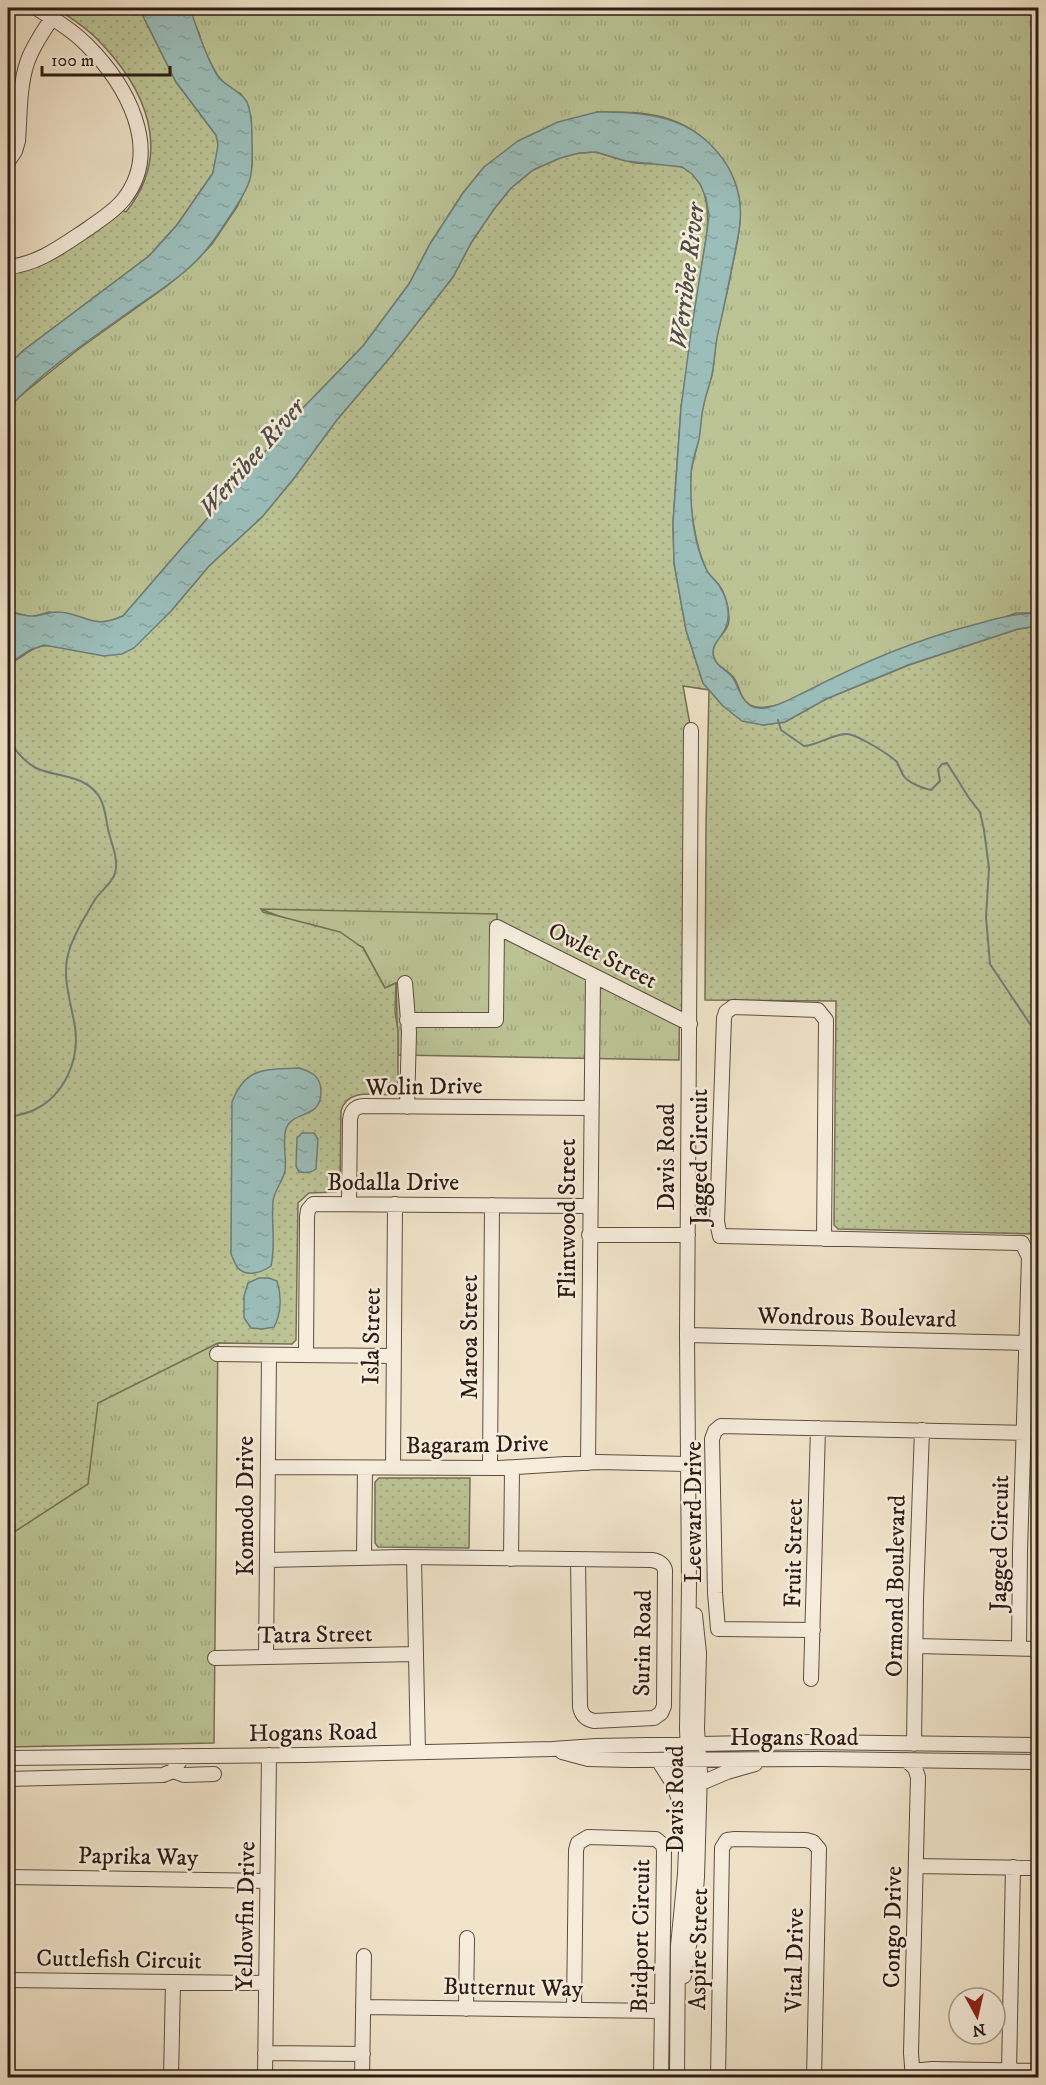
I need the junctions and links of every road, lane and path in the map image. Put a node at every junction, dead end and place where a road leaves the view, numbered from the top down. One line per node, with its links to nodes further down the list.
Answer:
1 (36, 8): 2 (street)
2 (52, 18): 3 (street); 4 (street)
3 (9, 160)
4 (8, 267)
5 (691, 730): 9 (street, Davis Road)
6 (593, 976): 8 (street, Owlet Street); 9 (street, Owlet Street); 11 (street, Flintwood Street)
7 (405, 983): 8 (street)
8 (407, 1020): 10 (street)
9 (690, 1024): 17 (street, Davis Road)
10 (407, 1107): 11 (street, Wolin Drive); 12 (street, Wolin Drive)
11 (590, 1108): 15 (street, Flintwood Street)
12 (349, 1204): 13 (street, Bodalla Drive); 23 (street, Bodalla Drive)
13 (395, 1204): 14 (street, Bodalla Drive); 24 (street, Isla Street)
14 (492, 1205): 15 (street, Bodalla Drive); 33 (street, Maroa Street)
15 (590, 1206): 16 (street, Flintwood Street)
16 (590, 1234): 17 (street); 28 (street, Flintwood Street)
17 (688, 1235): 19 (street, Davis Road)
18 (824, 1239): 18 (street, Jagged Circuit); 20 (street, Jagged Circuit)
19 (687, 1335): 20 (street, Wondrous Boulevard); 29 (street, Davis Road)
20 (1031, 1353): 27 (street, Jagged Circuit)
21 (217, 1354): 22 (street)
22 (268, 1355): 23 (street); 30 (street, Komodo Drive)
23 (306, 1355): 24 (street)
24 (393, 1356): 32 (street, Isla Street)
25 (818, 1428): 26 (street, Leeward Drive); 40 (street, Fruit Street); 40 (street, Leeward Drive)
26 (922, 1430): 27 (street, Leeward Drive); 41 (street, Ormond Boulevard)
27 (1024, 1433): 42 (street, Jagged Circuit)
28 (588, 1463): 29 (street, Bagaram Drive); 34 (street, Bagaram Drive)
29 (688, 1464): 48 (street, Davis Road)
30 (268, 1467): 31 (street, Bagaram Drive); 39 (street, Komodo Drive)
31 (365, 1468): 32 (street, Bagaram Drive); 35 (street)
32 (393, 1468): 33 (street, Bagaram Drive)
33 (490, 1468): 34 (street, Bagaram Drive)
34 (512, 1468): 37 (street)
35 (364, 1558): 36 (street, Surin Road); 39 (street, Surin Road)
36 (414, 1558): 37 (street, Surin Road); 44 (street)
37 (511, 1559): 38 (street, Surin Road)
38 (578, 1559): 38 (street, Surin Road)
39 (267, 1560): 45 (street, Komodo Drive)
40 (813, 1630): 47 (street, Fruit Street)
41 (916, 1646): 42 (street); 49 (street, Ormond Boulevard)
42 (1019, 1648): 43 (street)
43 (1038, 1649)
44 (415, 1654): 45 (street, Tatra Street); 52 (street)
45 (266, 1657): 46 (street, Tatra Street)
46 (215, 1658)
47 (811, 1679)
48 (692, 1744): 49 (street, Hogans Road); 51 (street, Hogans Road); 57 (street, Davis Road)
49 (914, 1744): 50 (street, Hogans Road)
50 (1038, 1745)
51 (552, 1749): 52 (street, Hogans Road); 56 (street, Hogans Road)
52 (418, 1752): 53 (street, Hogans Road)
53 (269, 1755): 54 (street, Hogans Road); 73 (street, Yellowfin Drive)
54 (183, 1756): 55 (street, Hogans Road); 62 (street)
55 (8, 1758)
56 (658, 1760): 57 (street, Hogans Road); 67 (street)
57 (694, 1760): 59 (street, Hogans Road); 66 (street, Davis Road); 67 (street, Davis Road)
58 (906, 1760): 59 (street, Hogans Road); 60 (street, Hogans Road); 64 (street)
59 (766, 1761): 66 (street)
60 (935, 1761): 61 (street, Hogans Road); 64 (street)
61 (1038, 1762)
62 (173, 1771): 63 (street); 65 (street)
63 (214, 1774)
64 (918, 1777): 69 (street, Congo Drive)
65 (8, 1779)
66 (699, 1784): 83 (street, Davis Road)
67 (686, 1817): 83 (street, Davis Road)
68 (816, 1844): 94 (street, Aspire Street); 95 (street, Vital Drive)
69 (916, 1866): 70 (street); 89 (street, Congo Drive)
70 (1013, 1867): 71 (street); 86 (street)
71 (1038, 1868)
72 (8, 1877): 73 (street, Paprika Way)
73 (267, 1881): 78 (street, Yellowfin Drive)
74 (467, 1938): 80 (street)
75 (364, 1956): 79 (street)
76 (8, 1980): 77 (street, Cuttlefish Circuit)
77 (173, 1982): 78 (street, Cuttlefish Circuit); 90 (street)
78 (266, 1983): 84 (street, Yellowfin Drive)
79 (363, 2007): 80 (street, Butternut Way); 85 (street)
80 (466, 2009): 81 (street, Butternut Way)
81 (574, 2010): 82 (street, Butternut Way); 82 (street, Bridport Circuit)
82 (662, 2011): 93 (street, Bridport Circuit)
83 (679, 2014): 88 (street, Davis Road)
84 (265, 2053): 85 (street); 91 (street, Yellowfin Drive)
85 (363, 2054): 92 (street)
86 (1009, 2071): 87 (street); 89 (street)
87 (1038, 2072)
88 (678, 2073)
89 (912, 2074)
90 (171, 2078)
91 (265, 2078)
92 (362, 2078)
93 (661, 2078)
94 (718, 2078)
95 (814, 2078)

